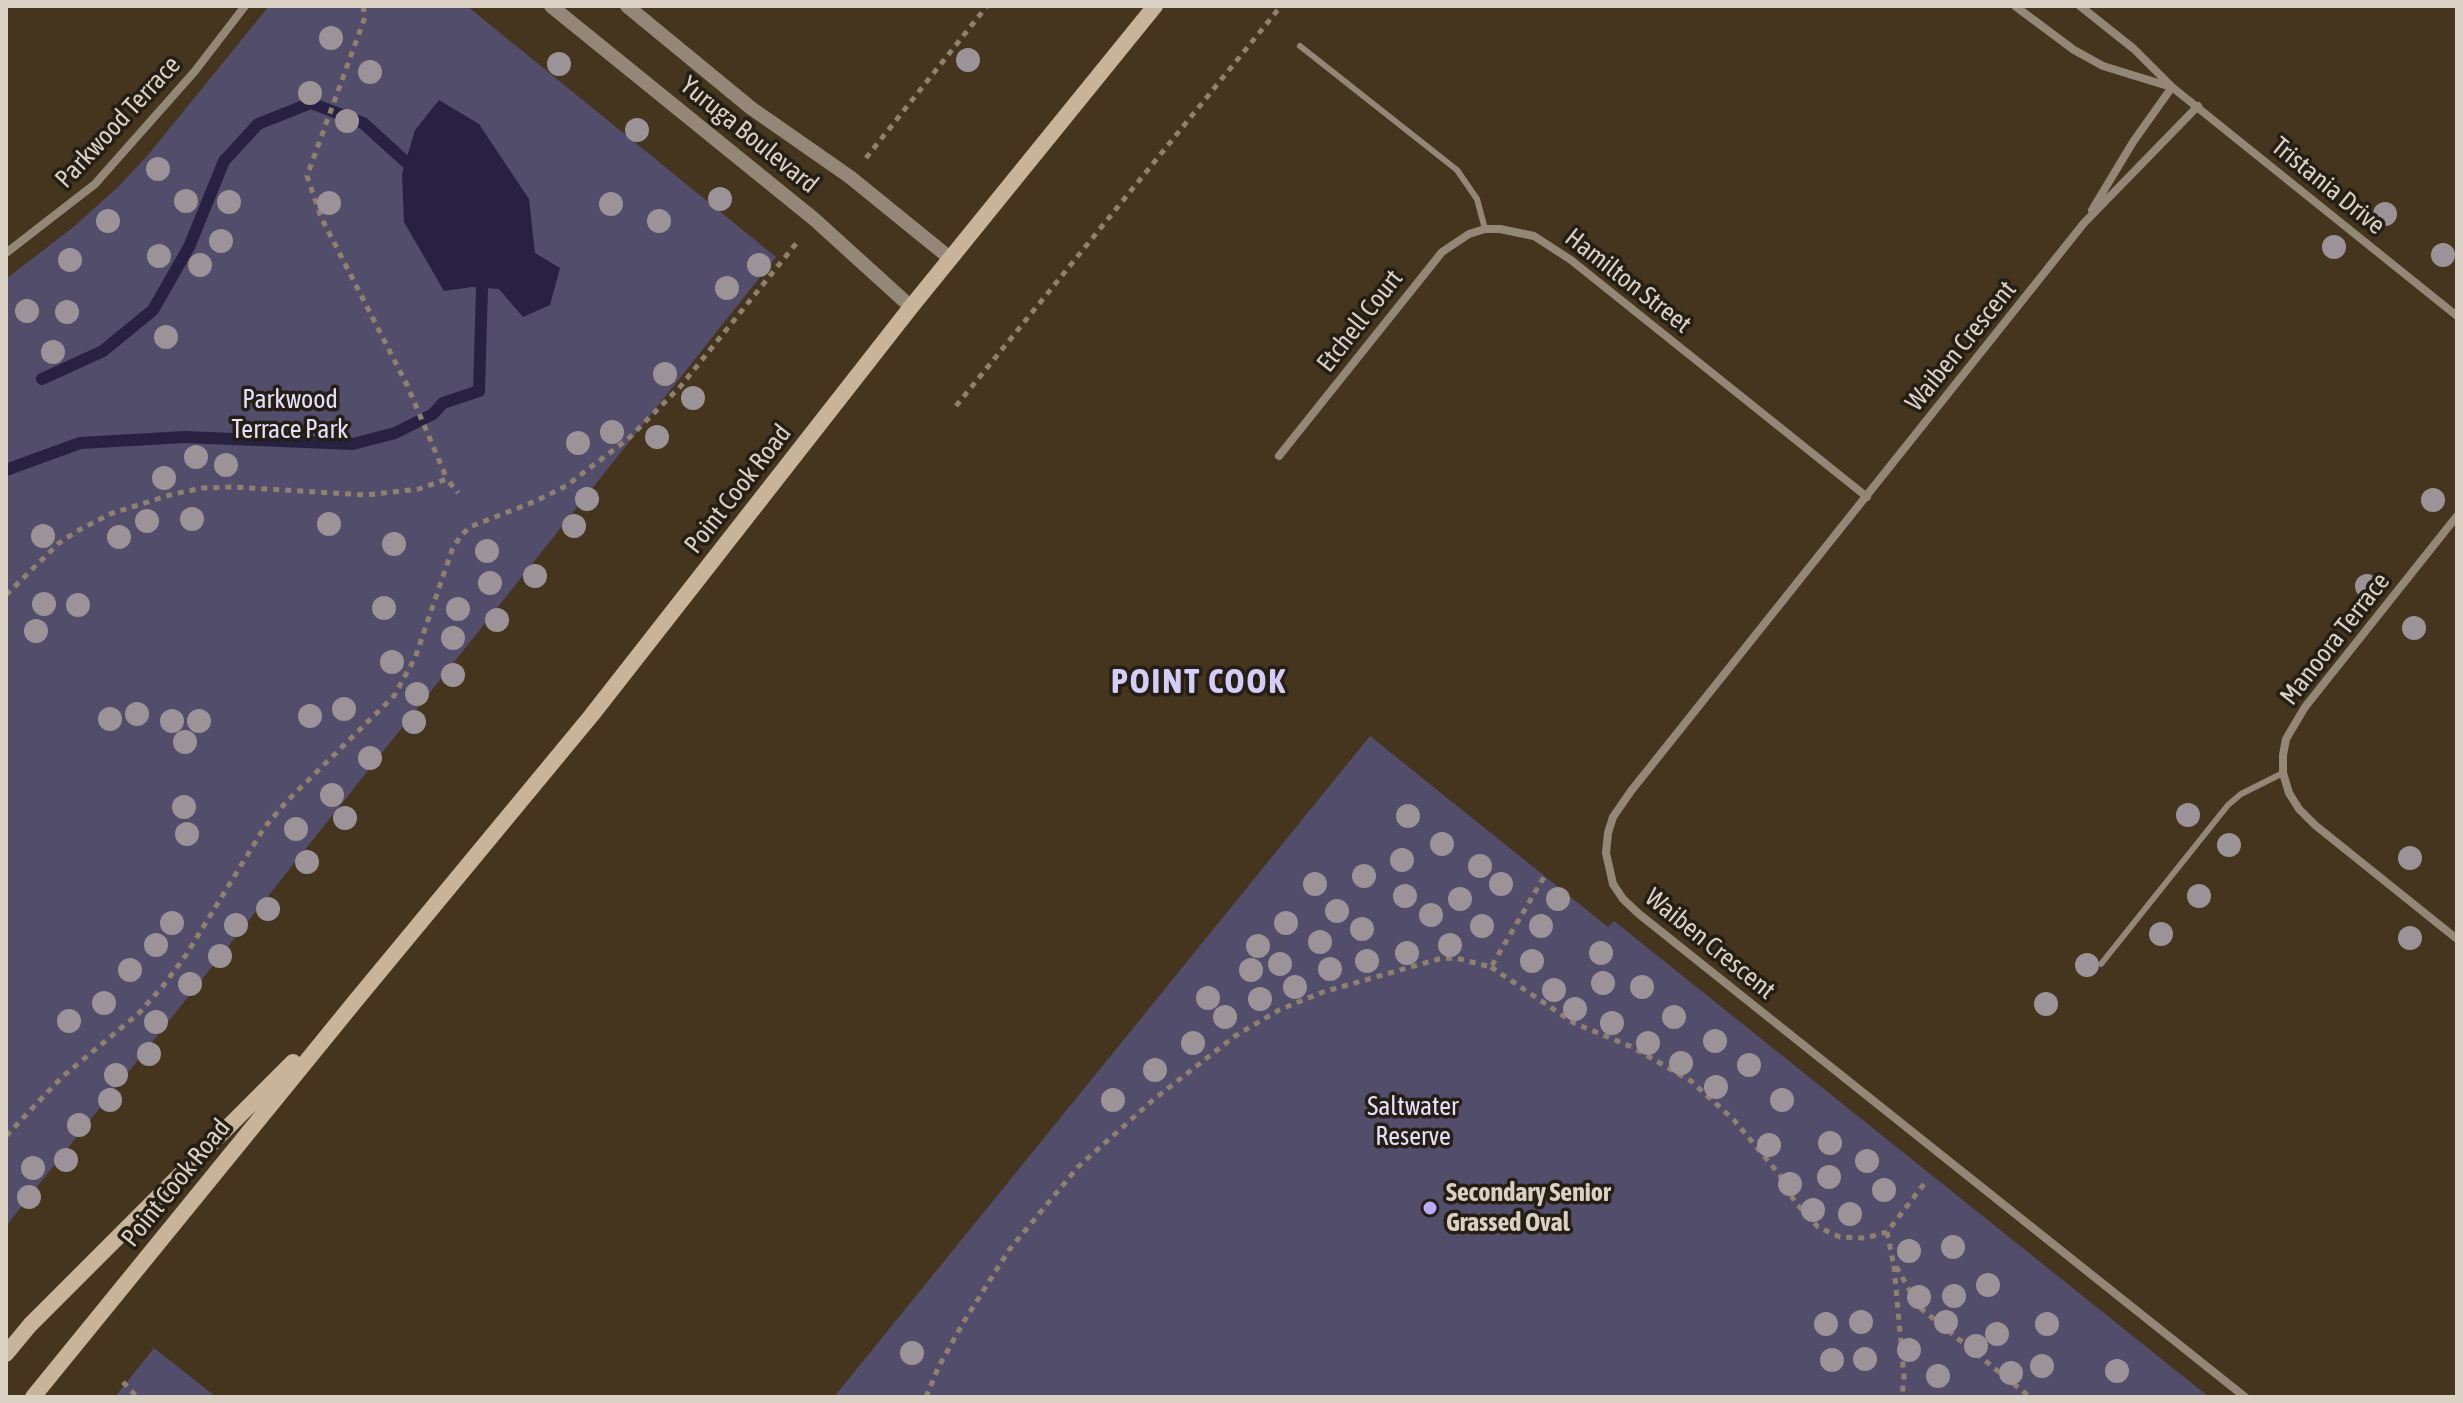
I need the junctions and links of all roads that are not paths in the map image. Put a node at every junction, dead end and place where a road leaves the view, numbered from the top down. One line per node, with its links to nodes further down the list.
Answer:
1 (245, 6): 12 (street, Parkwood Terrace)
2 (551, 6): 14 (street, Yuruga Boulevard)
3 (627, 6): 13 (street, Yuruga Boulevard)
4 (1155, 6): 13 (main road, Point Cook Road)
5 (2015, 6): 8 (street, Tristania Drive)
6 (2080, 6): 8 (street, Tristania Drive)
7 (1300, 46): 11 (lane)
8 (2172, 87): 9 (street, Tristania Drive); 10 (street, Waiben Crescent)
9 (2198, 106): 10 (street, Waiben Crescent); 15 (street, Tristania Drive)
10 (2084, 223): 17 (street, Waiben Crescent)
11 (1485, 229): 16 (street, Etchell Court); 17 (street, Hamilton Street)
12 (7, 250)
13 (951, 259): 14 (main road, Point Cook Road)
14 (911, 307): 22 (main road, Point Cook Road)
15 (2457, 316)
16 (1279, 456)
17 (1867, 497): 25 (street, Waiben Crescent)
18 (2457, 516): 19 (street, Manoora Terrace)
19 (2283, 773): 20 (street); 21 (lane)
20 (2457, 939)
21 (2101, 964)
22 (357, 999): 23 (main road, Point Cook Road); 24 (main road, Point Cook Road)
23 (6, 1354)
24 (33, 1397)
25 (2245, 1397)

